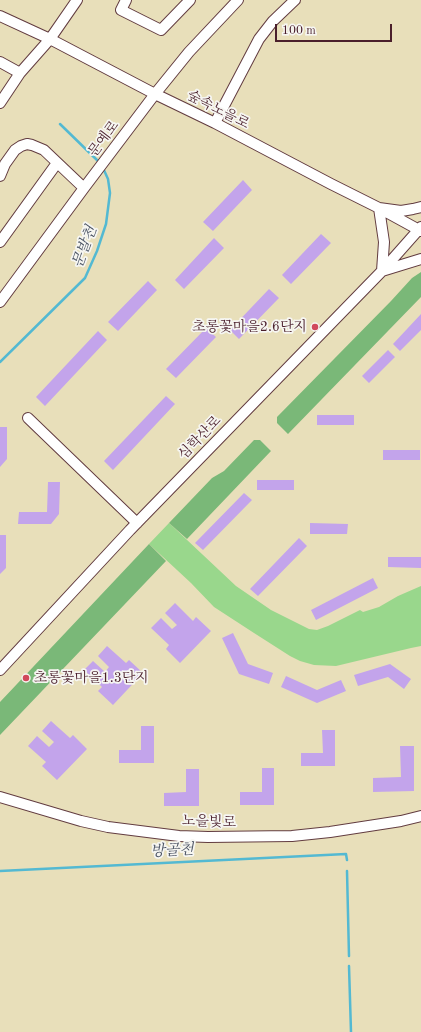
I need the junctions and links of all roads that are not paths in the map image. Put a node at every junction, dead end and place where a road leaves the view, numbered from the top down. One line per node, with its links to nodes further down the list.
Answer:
1 (77, 0): 7 (street)
2 (126, 0): 3 (street)
3 (190, 0)
4 (238, 0): 10 (street, 문예로)
5 (295, 0): 12 (street)
6 (0, 16): 7 (street, 숲속노을로)
7 (50, 39): 9 (street); 10 (street, 숲속노을로)
8 (0, 62): 9 (street)
9 (20, 73): 11 (street)
10 (155, 94): 12 (street, 숲속노을로); 15 (street, 문예로)
11 (0, 103)
12 (215, 124): 17 (street, 숲속노을로)
13 (57, 163): 14 (street); 15 (street); 19 (street)
14 (0, 176)
15 (84, 188): 23 (street, 문예로)
16 (421, 207): 17 (street)
17 (379, 208): 18 (street, 숲속노을로); 22 (street)
18 (420, 229): 22 (street, 심학산로)
19 (3, 230): 20 (street)
20 (0, 242)
21 (421, 258): 22 (street)
22 (382, 272): 25 (street, 심학산로)
23 (0, 302)
24 (28, 418): 25 (street)
25 (137, 523): 26 (street, 심학산로)
26 (0, 670)
27 (0, 796): 28 (street, 노을빛로)
28 (421, 816)

